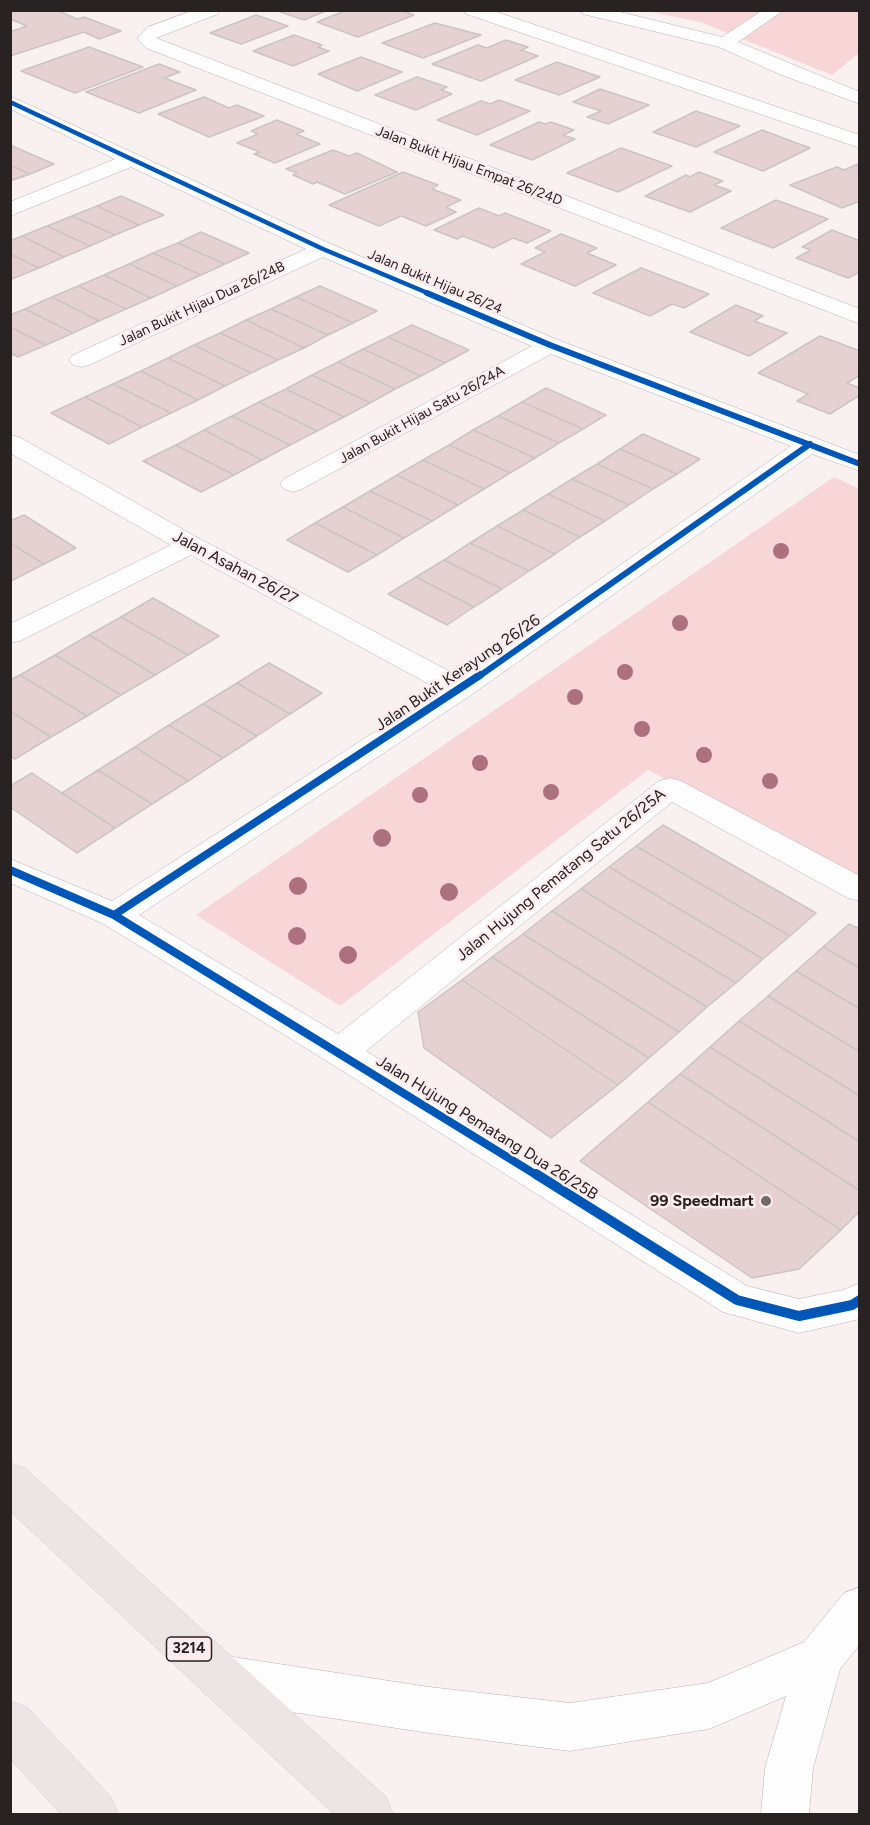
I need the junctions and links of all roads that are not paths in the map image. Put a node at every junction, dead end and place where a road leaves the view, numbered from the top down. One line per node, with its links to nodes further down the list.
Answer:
1 (212, 10): 14 (street, Jalan Bukit Hijau Empat 26/24D)
2 (472, 10): 10 (street)
3 (589, 10): 5 (street)
4 (776, 10): 5 (street)
5 (725, 43): 7 (street)
6 (860, 80): 7 (street)
7 (835, 90): 8 (street)
8 (860, 99)
9 (10, 102): 11 (street, Jalan Bukit Hijau 26/24)
10 (860, 142)
11 (130, 160): 12 (street); 13 (street, Jalan Bukit Hijau 26/24)
12 (10, 210)
13 (323, 249): 15 (street, Jalan Bukit Hijau 26/24); 16 (street, Jalan Bukit Hijau Dua 26/24B)
14 (860, 317)
15 (550, 345): 18 (street, Jalan Bukit Hijau 26/24); 20 (street, Jalan Bukit Hijau Satu 26/24A)
16 (81, 360)
17 (10, 442): 21 (street, Jalan Asahan 26/27)
18 (810, 444): 19 (street, Jalan Bukit Hijau 26/24); 23 (street, Jalan Bukit Kerayung 26/26)
19 (860, 464)
20 (293, 484)
21 (191, 545): 22 (street); 23 (street, Jalan Asahan 26/27)
22 (10, 635)
23 (461, 689): 26 (street, Jalan Bukit Kerayung 26/26)
24 (10, 870): 26 (street, Jalan Hujung Pematang Dua 26/25B)
25 (860, 890): 27 (street, Jalan Hujung Pematang Satu 26/25A)
26 (114, 915): 27 (street, Jalan Hujung Pematang Dua 26/25B)
27 (340, 1052): 28 (street, Jalan Hujung Pematang Dua 26/25B)
28 (860, 1300)
29 (10, 1482): 32 (main road, 3214)
30 (860, 1608): 31 (street)
31 (820, 1658): 32 (street); 36 (street)
32 (220, 1678): 35 (main road, 3214)
33 (10, 1724): 34 (main road)
34 (94, 1815)
35 (369, 1815)
36 (784, 1815)

